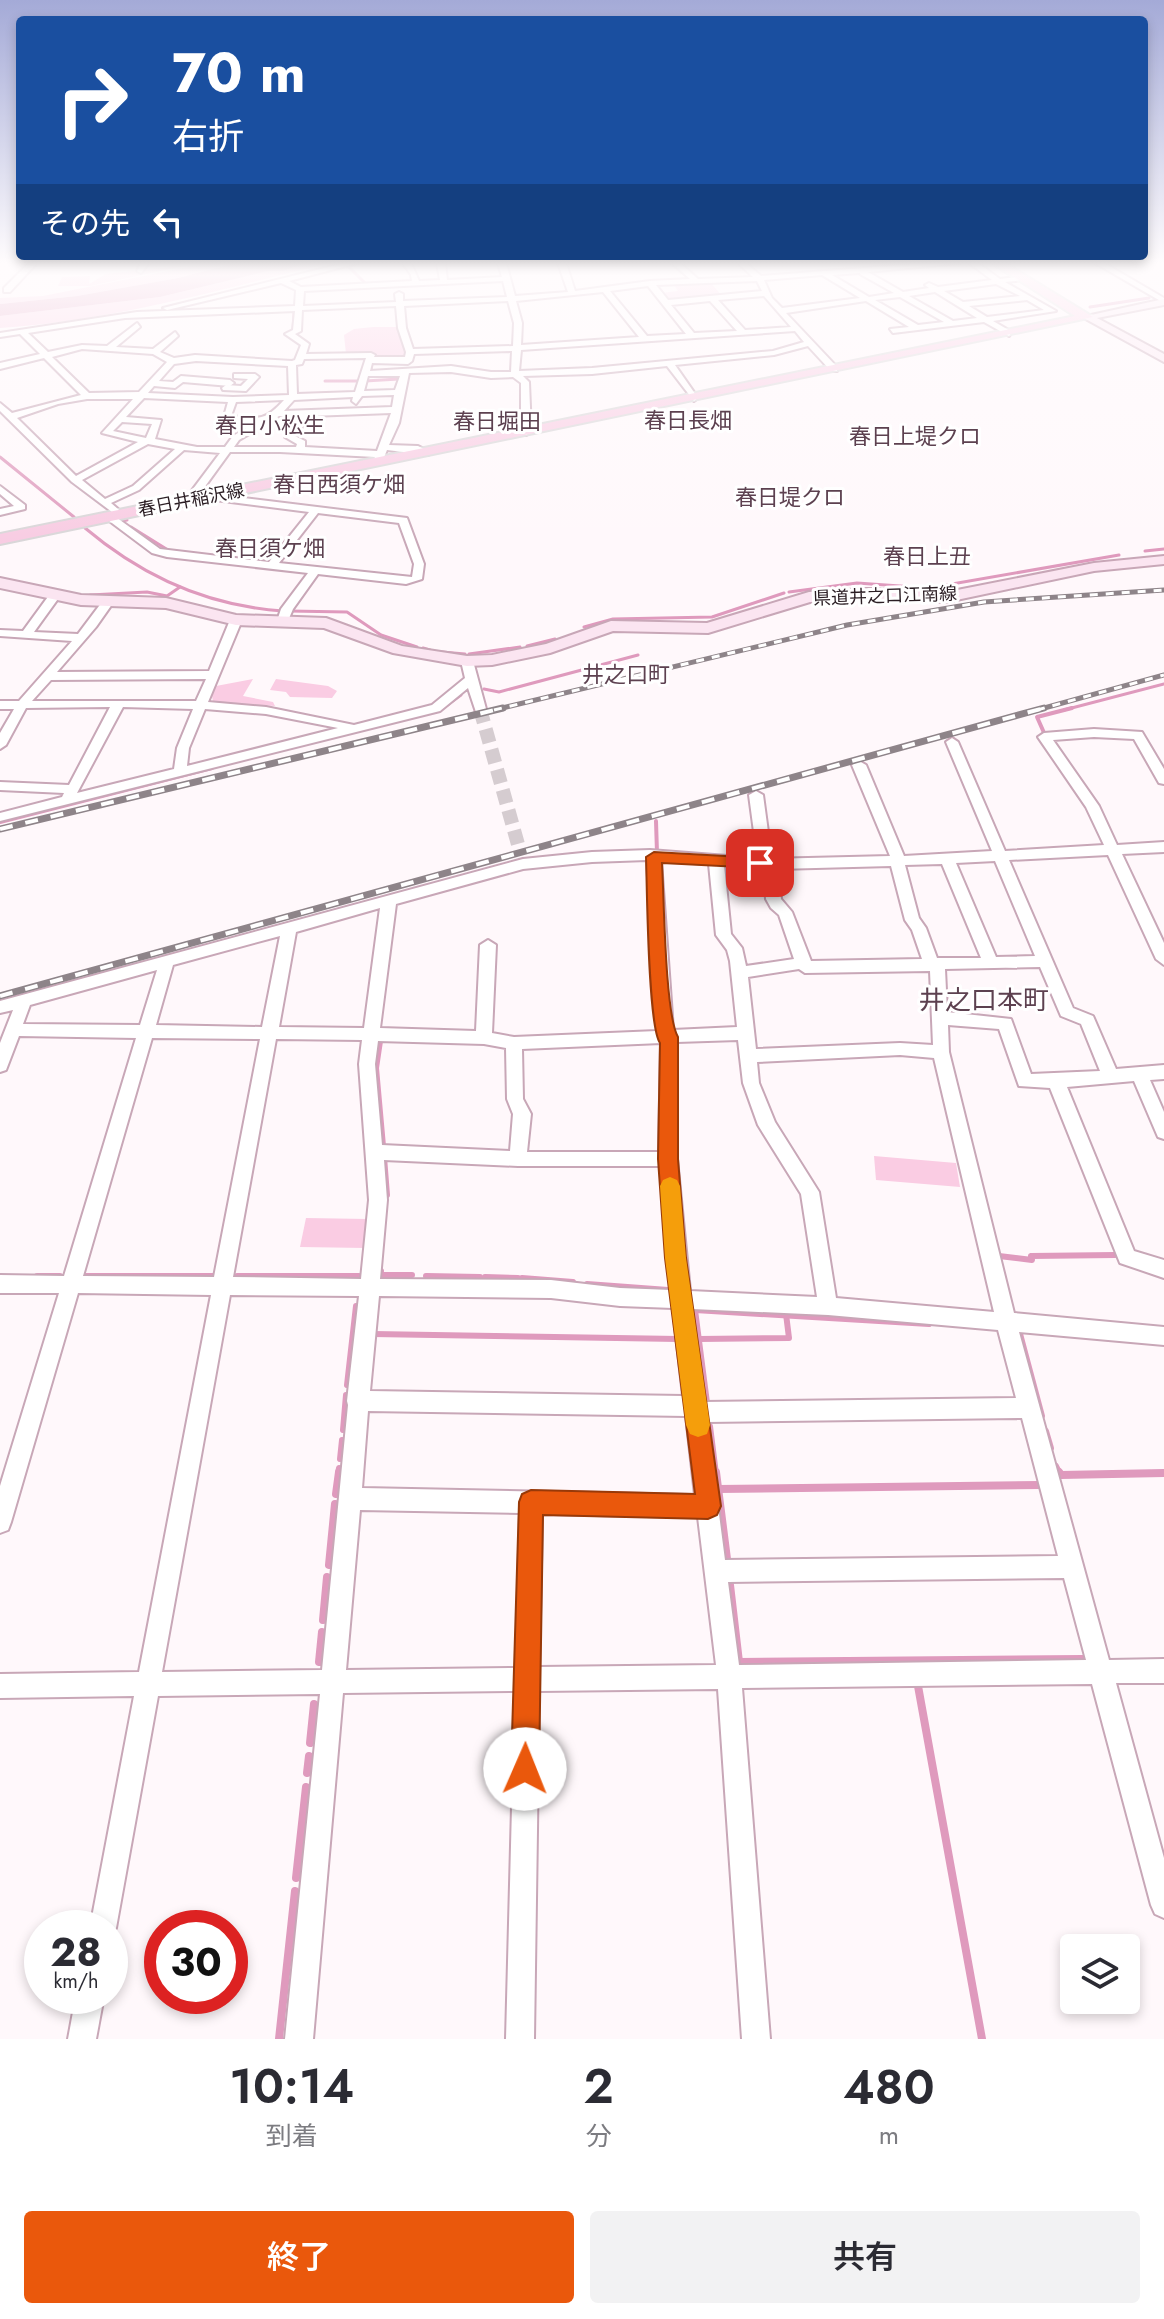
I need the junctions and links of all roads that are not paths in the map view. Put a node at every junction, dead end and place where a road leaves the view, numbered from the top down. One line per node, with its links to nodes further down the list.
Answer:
1 (33, 358): 21 (street)
2 (49, 358): 34 (street)
3 (167, 358): 17 (street)
4 (195, 358): 17 (street)
5 (197, 358): 20 (street)
6 (298, 358): 18 (street)
7 (332, 358): 18 (street)
8 (387, 358): 16 (street)
9 (409, 358): 24 (street)
10 (468, 358): 23 (street)
11 (516, 358): 27 (street)
12 (559, 358): 25 (street)
13 (713, 358): 19 (street)
14 (823, 358): 22 (street)
15 (888, 358): 22 (main road, 春日井稲沢線)
16 (369, 360): 26 (street)
17 (172, 361): 29 (street)
18 (296, 361): 20 (street); 33 (street)
19 (668, 362): 25 (street); 35 (street)
20 (251, 363): 28 (street)
21 (0, 366)
22 (834, 369): 35 (main road, 春日井稲沢線)
23 (460, 370): 24 (street); 27 (street)
24 (406, 372): 26 (street); 30 (street)
25 (559, 372): 27 (street)
26 (365, 374): 31 (street)
27 (515, 374): 46 (street)
28 (231, 382): 29 (street); 36 (street)
29 (152, 383): 32 (street)
30 (399, 392): 31 (street); 40 (street)
31 (358, 393): 33 (street); 39 (street)
32 (139, 395): 34 (street); 36 (street); 44 (street)
33 (293, 395): 37 (street); 41 (street)
34 (87, 396): 43 (street)
35 (694, 398): 46 (main road, 春日井稲沢線)
36 (214, 400): 37 (street)
37 (233, 400): 45 (street)
38 (0, 406): 43 (street)
39 (354, 410): 40 (street); 42 (street)
40 (396, 410): 51 (street)
41 (277, 413): 42 (street); 45 (street)
42 (306, 415): 50 (street)
43 (7, 419): 52 (street)
44 (118, 419): 47 (street); 47 (street)
45 (260, 422): 49 (street)
46 (526, 432): 51 (main road, 春日井稲沢線)
47 (148, 440): 48 (street); 52 (street)
48 (181, 448): 49 (street); 58 (street)
49 (228, 449): 50 (street); 55 (street)
50 (299, 450): 51 (street)
51 (380, 454): 54 (main road, 春日井稲沢線)
52 (75, 480): 58 (street)
53 (0, 489): 57 (street)
54 (211, 497): 55 (main road, 春日井稲沢線); 56 (street)
55 (189, 501): 58 (main road, 春日井稲沢線)
56 (316, 509): 61 (street); 62 (street)
57 (0, 512)
58 (111, 512): 59 (main road, 春日井稲沢線); 61 (street)
59 (0, 539)
60 (1164, 560): 71 (main road, 県道井之口江南線)
61 (272, 566): 62 (street)
62 (315, 571): 67 (street)
63 (0, 583): 64 (main road, 県道井之口江南線)
64 (54, 596): 65 (main road, 県道井之口江南線); 69 (street)
65 (109, 600): 66 (main road, 県道井之口江南線); 70 (street)
66 (236, 620): 67 (main road, 県道井之口江南線); 72 (street)
67 (283, 621): 71 (main road, 県道井之口江南線)
68 (0, 633): 69 (street)
69 (27, 633): 70 (street)
70 (81, 638): 73 (street)
71 (467, 661): 74 (street)
72 (215, 675): 73 (street); 78 (street)
73 (47, 676): 76 (street)
74 (470, 680): 79 (street); 80 (street)
75 (0, 705): 76 (street)
76 (22, 705): 77 (street); 82 (street)
77 (118, 705): 78 (street); 87 (street)
78 (202, 705): 80 (street); 84 (street)
79 (480, 709)
80 (354, 729): 84 (street)
81 (952, 742): 93 (street)
82 (0, 745)
83 (859, 765): 95 (street)
84 (180, 773): 87 (street)
85 (1162, 774): 91 (street)
86 (0, 786): 87 (street)
87 (70, 795): 89 (street)
88 (756, 795): 97 (street)
89 (0, 817)
90 (1164, 847): 91 (street)
91 (1112, 849): 93 (street); 99 (street)
92 (652, 856): 94 (street); 98 (street); 98 (street); 118 (street)
93 (1001, 856): 96 (street); 105 (street)
94 (716, 859): 97 (street); 109 (street)
95 (897, 859): 96 (street); 97 (street); 108 (street)
96 (947, 859): 107 (street)
97 (765, 864): 106 (street)
98 (389, 899): 101 (street); 117 (street)
99 (1147, 923): 100 (street); 103 (street)
100 (1164, 923)
101 (289, 927): 104 (street); 115 (street)
102 (488, 945): 119 (street)
103 (1164, 959)
104 (167, 961): 110 (street); 114 (street)
105 (1043, 961): 107 (street); 126 (street)
106 (804, 963): 108 (street); 109 (street)
107 (991, 963): 108 (street)
108 (934, 964): 112 (street)
109 (739, 973): 116 (street)
110 (24, 1000): 111 (street); 113 (street)
111 (0, 1007)
112 (939, 1018): 121 (street); 127 (street)
113 (13, 1030): 114 (street); 123 (street)
114 (146, 1031): 115 (street); 134 (street)
115 (269, 1033): 117 (street); 135 (street)
116 (746, 1033): 118 (street); 122 (street)
117 (371, 1034): 119 (street); 129 (street)
118 (667, 1037): 120 (street); 131 (street)
119 (484, 1038): 120 (street)
120 (514, 1043): 130 (street)
121 (941, 1052): 122 (street); 139 (street)
122 (748, 1056): 138 (street)
123 (0, 1065)
124 (1164, 1072): 125 (street)
125 (1139, 1073): 126 (street); 128 (street)
126 (1110, 1075): 127 (street)
127 (1056, 1081): 132 (street)
128 (1164, 1132)
129 (374, 1152): 130 (street); 136 (street)
130 (518, 1159): 131 (street)
131 (668, 1159): 137 (street)
132 (1164, 1269)
133 (0, 1284): 134 (street)
134 (71, 1284): 135 (street); 147 (street)
135 (222, 1285): 136 (street); 155 (street)
136 (368, 1286): 137 (street); 141 (street)
137 (683, 1299): 138 (street); 143 (street)
138 (828, 1306): 139 (street)
139 (1006, 1322): 140 (street); 142 (street)
140 (1164, 1336)
141 (357, 1401): 143 (street); 144 (street)
142 (1030, 1408): 143 (street); 148 (street)
143 (696, 1409): 146 (street)
144 (348, 1499): 145 (street); 154 (street)
145 (531, 1502): 146 (street); 153 (street)
146 (708, 1506): 149 (street)
147 (0, 1522)
148 (1073, 1567): 149 (street); 151 (street)
149 (716, 1571): 152 (street)
150 (1164, 1671): 151 (street)
151 (1101, 1672): 152 (street); 157 (street)
152 (729, 1677): 153 (street); 163 (street)
153 (527, 1679): 154 (street); 162 (street)
154 (332, 1680): 155 (street); 161 (street)
155 (148, 1683): 156 (street); 158 (street)
156 (0, 1686)
157 (1164, 1905)
158 (106, 1910)
159 (87, 2014): 160 (street)
160 (82, 2039)
161 (299, 2039)
162 (520, 2039)
163 (756, 2039)

